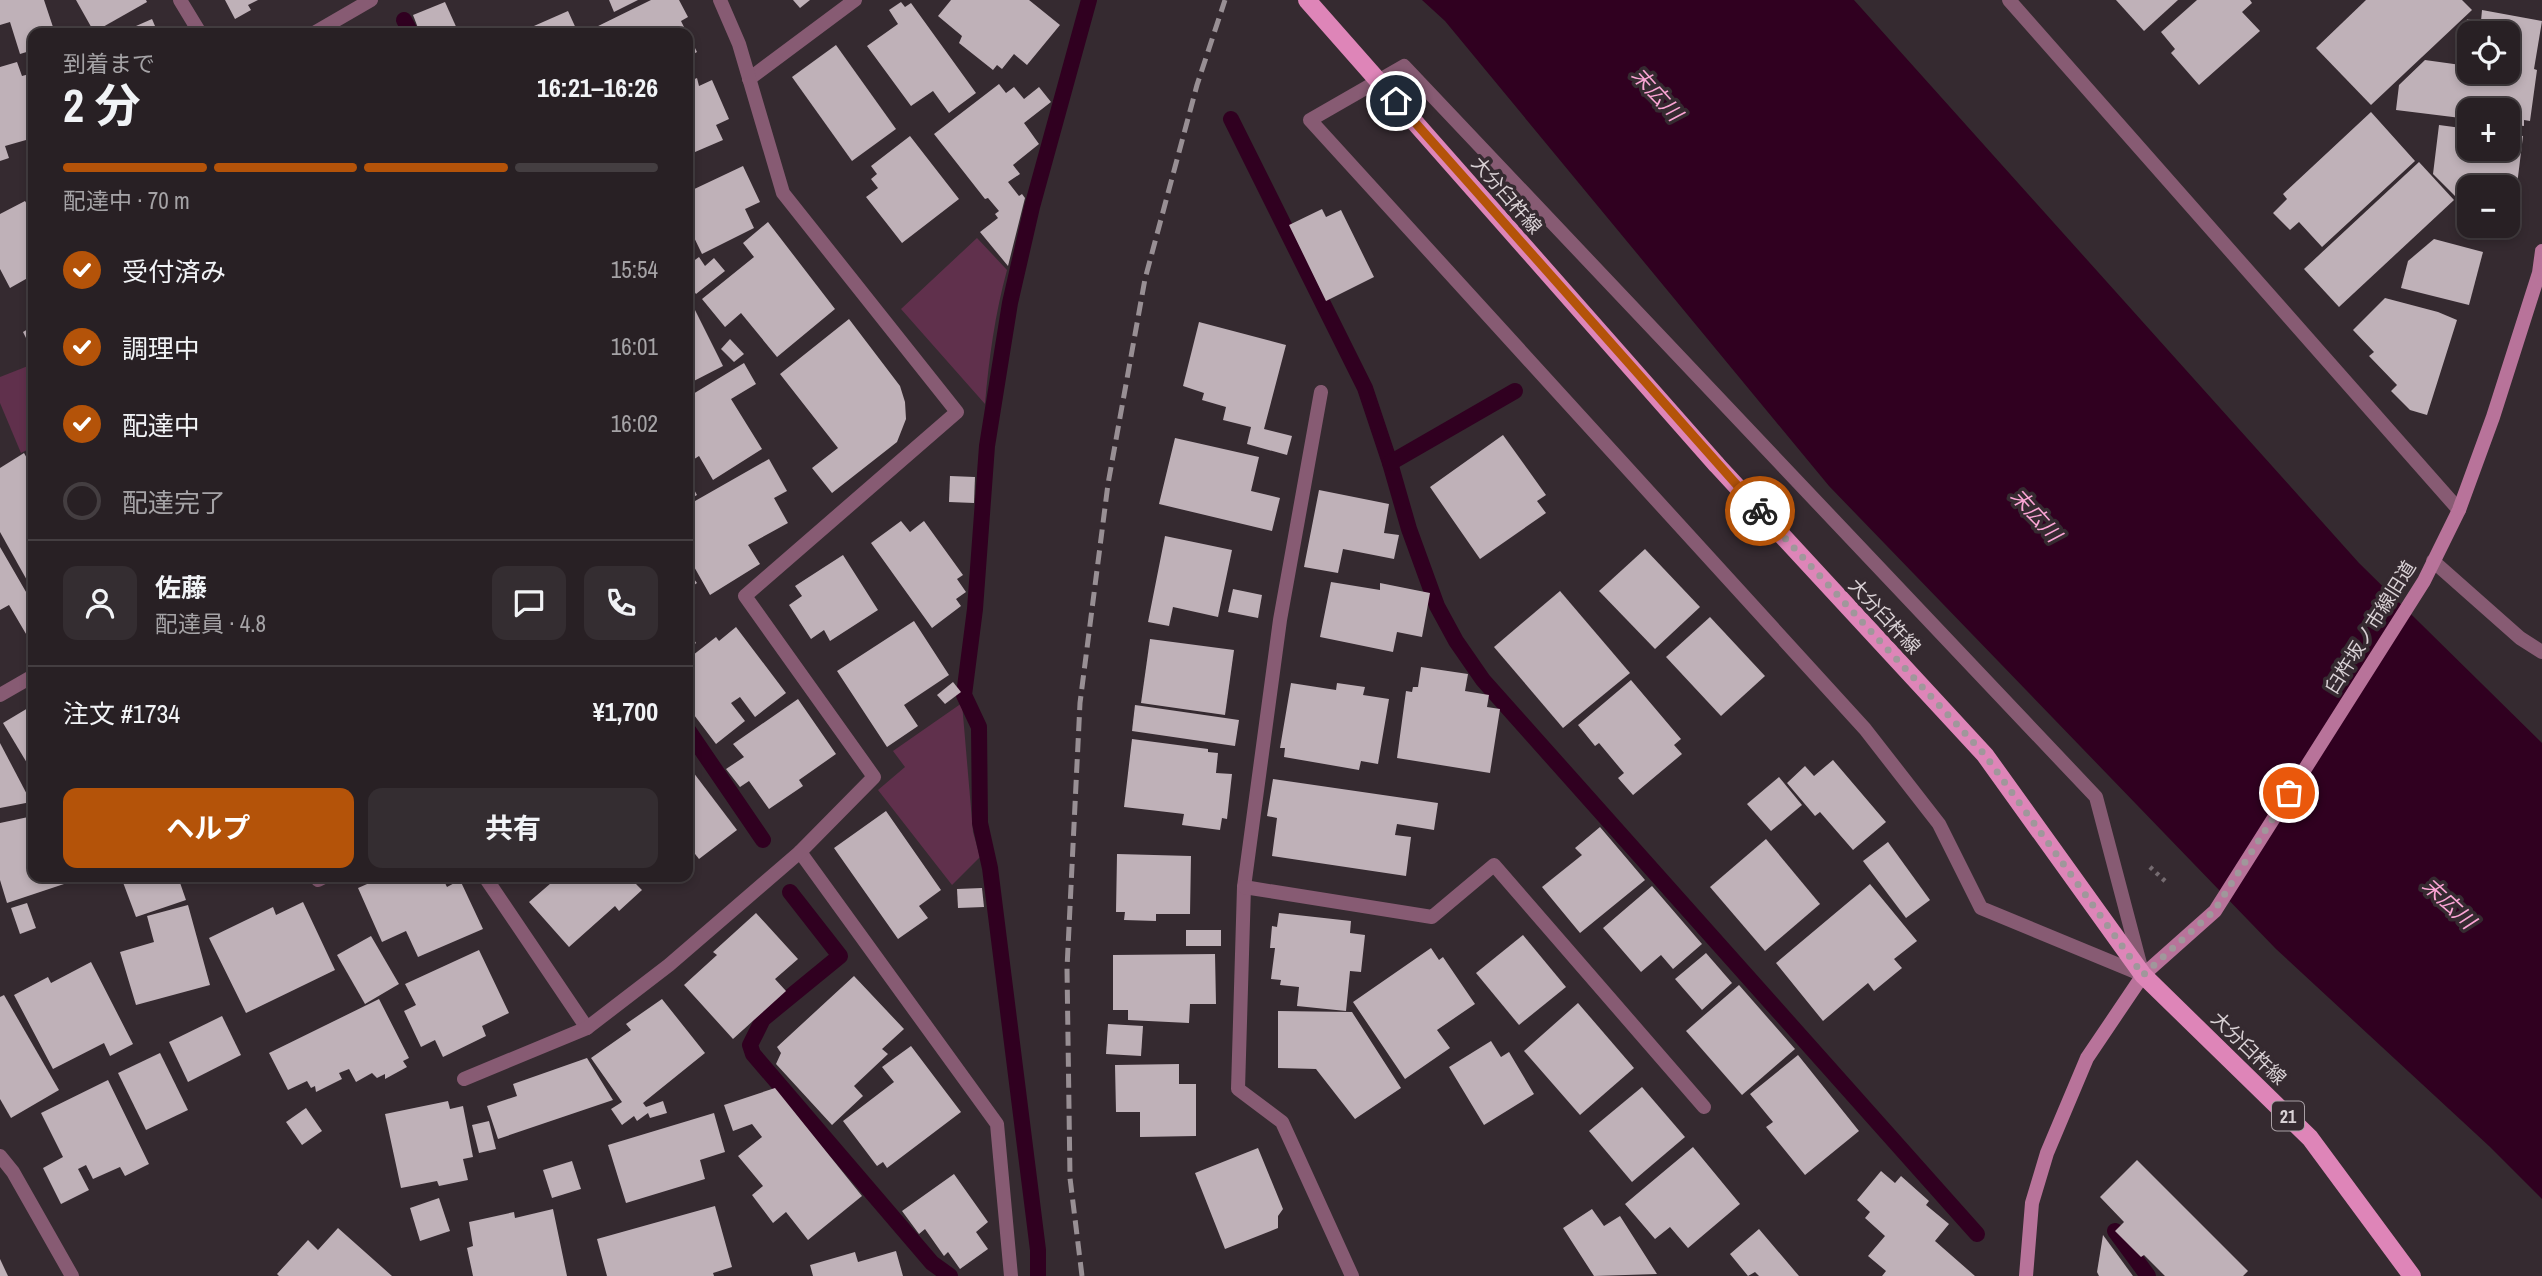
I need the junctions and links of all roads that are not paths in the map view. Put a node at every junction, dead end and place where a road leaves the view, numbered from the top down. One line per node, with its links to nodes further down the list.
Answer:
1 (180, 0): 7 (street)
2 (371, 0): 8 (street)
3 (720, 0): 9 (street)
4 (855, 0): 9 (street)
5 (1307, 0): 20 (main road, 大分臼杵線 / 21, bridge)
6 (2009, 0): 12 (street)
7 (197, 28)
8 (323, 28)
9 (749, 79): 17 (street)
10 (2542, 251): 12 (street, 臼杵坂ノ市線旧道)
11 (1321, 392): 19 (street)
12 (2459, 510): 13 (street, 臼杵坂ノ市線旧道)
13 (2433, 561): 14 (street); 20 (street, 臼杵坂ノ市線旧道)
14 (2542, 652)
15 (28, 679): 16 (street)
16 (0, 695)
17 (800, 852): 21 (street); 26 (street)
18 (488, 882): 21 (street)
19 (1244, 887): 23 (street); 27 (street)
20 (2143, 975): 20 (street); 28 (street, 臼杵坂ノ市線旧道); 29 (main road, 大分臼杵線 / 21)
21 (587, 1028): 22 (street)
22 (464, 1079)
23 (1704, 1107)
24 (0, 1156): 25 (street)
25 (72, 1276)
26 (1011, 1276)
27 (1352, 1276)
28 (2026, 1276)
29 (2412, 1276)

